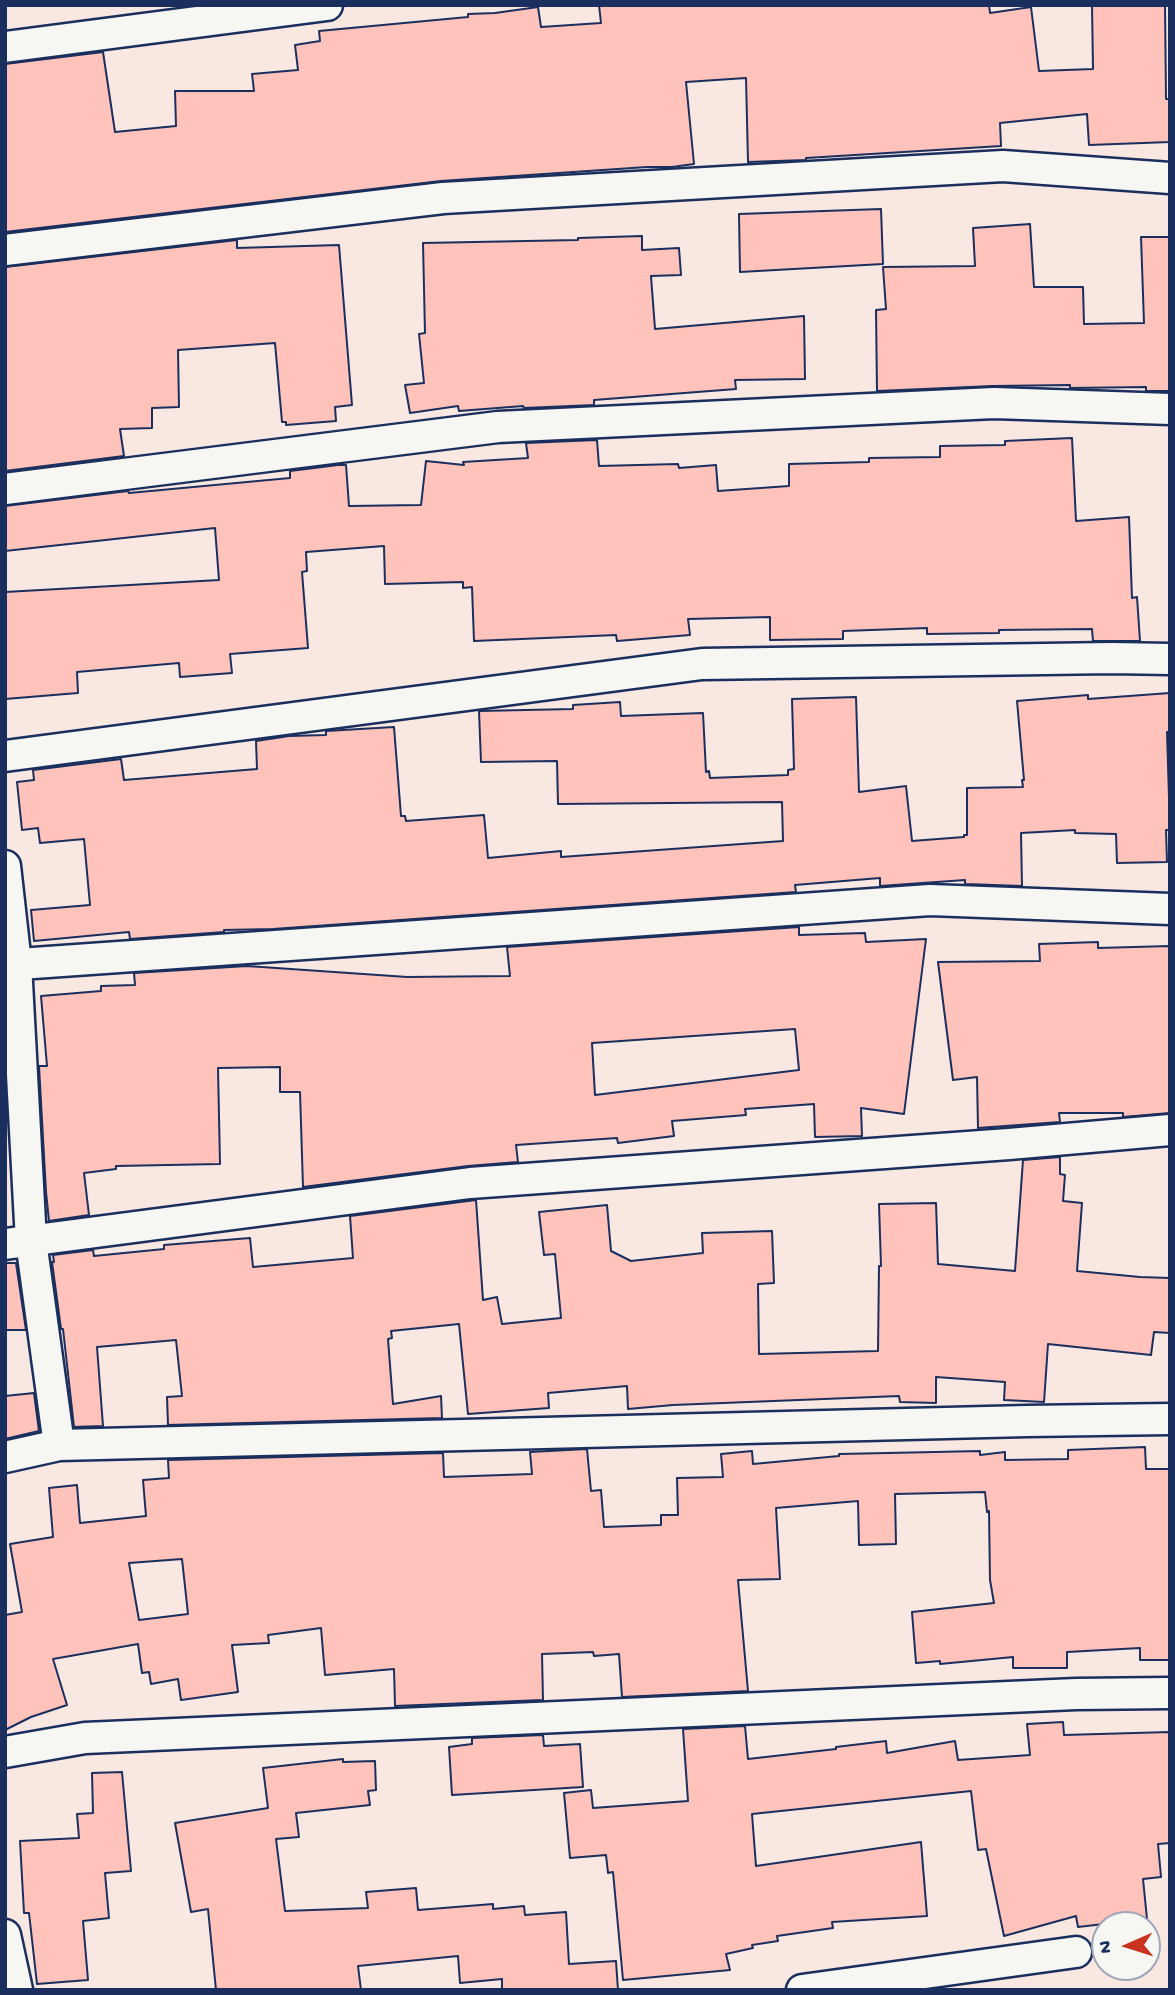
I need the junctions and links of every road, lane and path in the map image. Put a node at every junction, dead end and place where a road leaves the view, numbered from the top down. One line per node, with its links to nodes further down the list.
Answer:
1 (327, 5): 2 (street)
2 (5, 47)
3 (1170, 178): 4 (street)
4 (5, 250)
5 (1170, 409): 6 (street)
6 (5, 489)
7 (1170, 659): 8 (street)
8 (5, 756)
9 (5, 866): 11 (street)
10 (1170, 909): 11 (street)
11 (11, 965): 13 (street)
12 (1170, 1130): 13 (street)
13 (18, 1242): 15 (street)
14 (1170, 1419): 15 (street)
15 (59, 1445): 16 (street)
16 (5, 1457)
17 (1170, 1693): 18 (street)
18 (5, 1752)
19 (5, 1935): 21 (street)
20 (1076, 1952): 22 (street)
21 (17, 1990)
22 (802, 1990)

